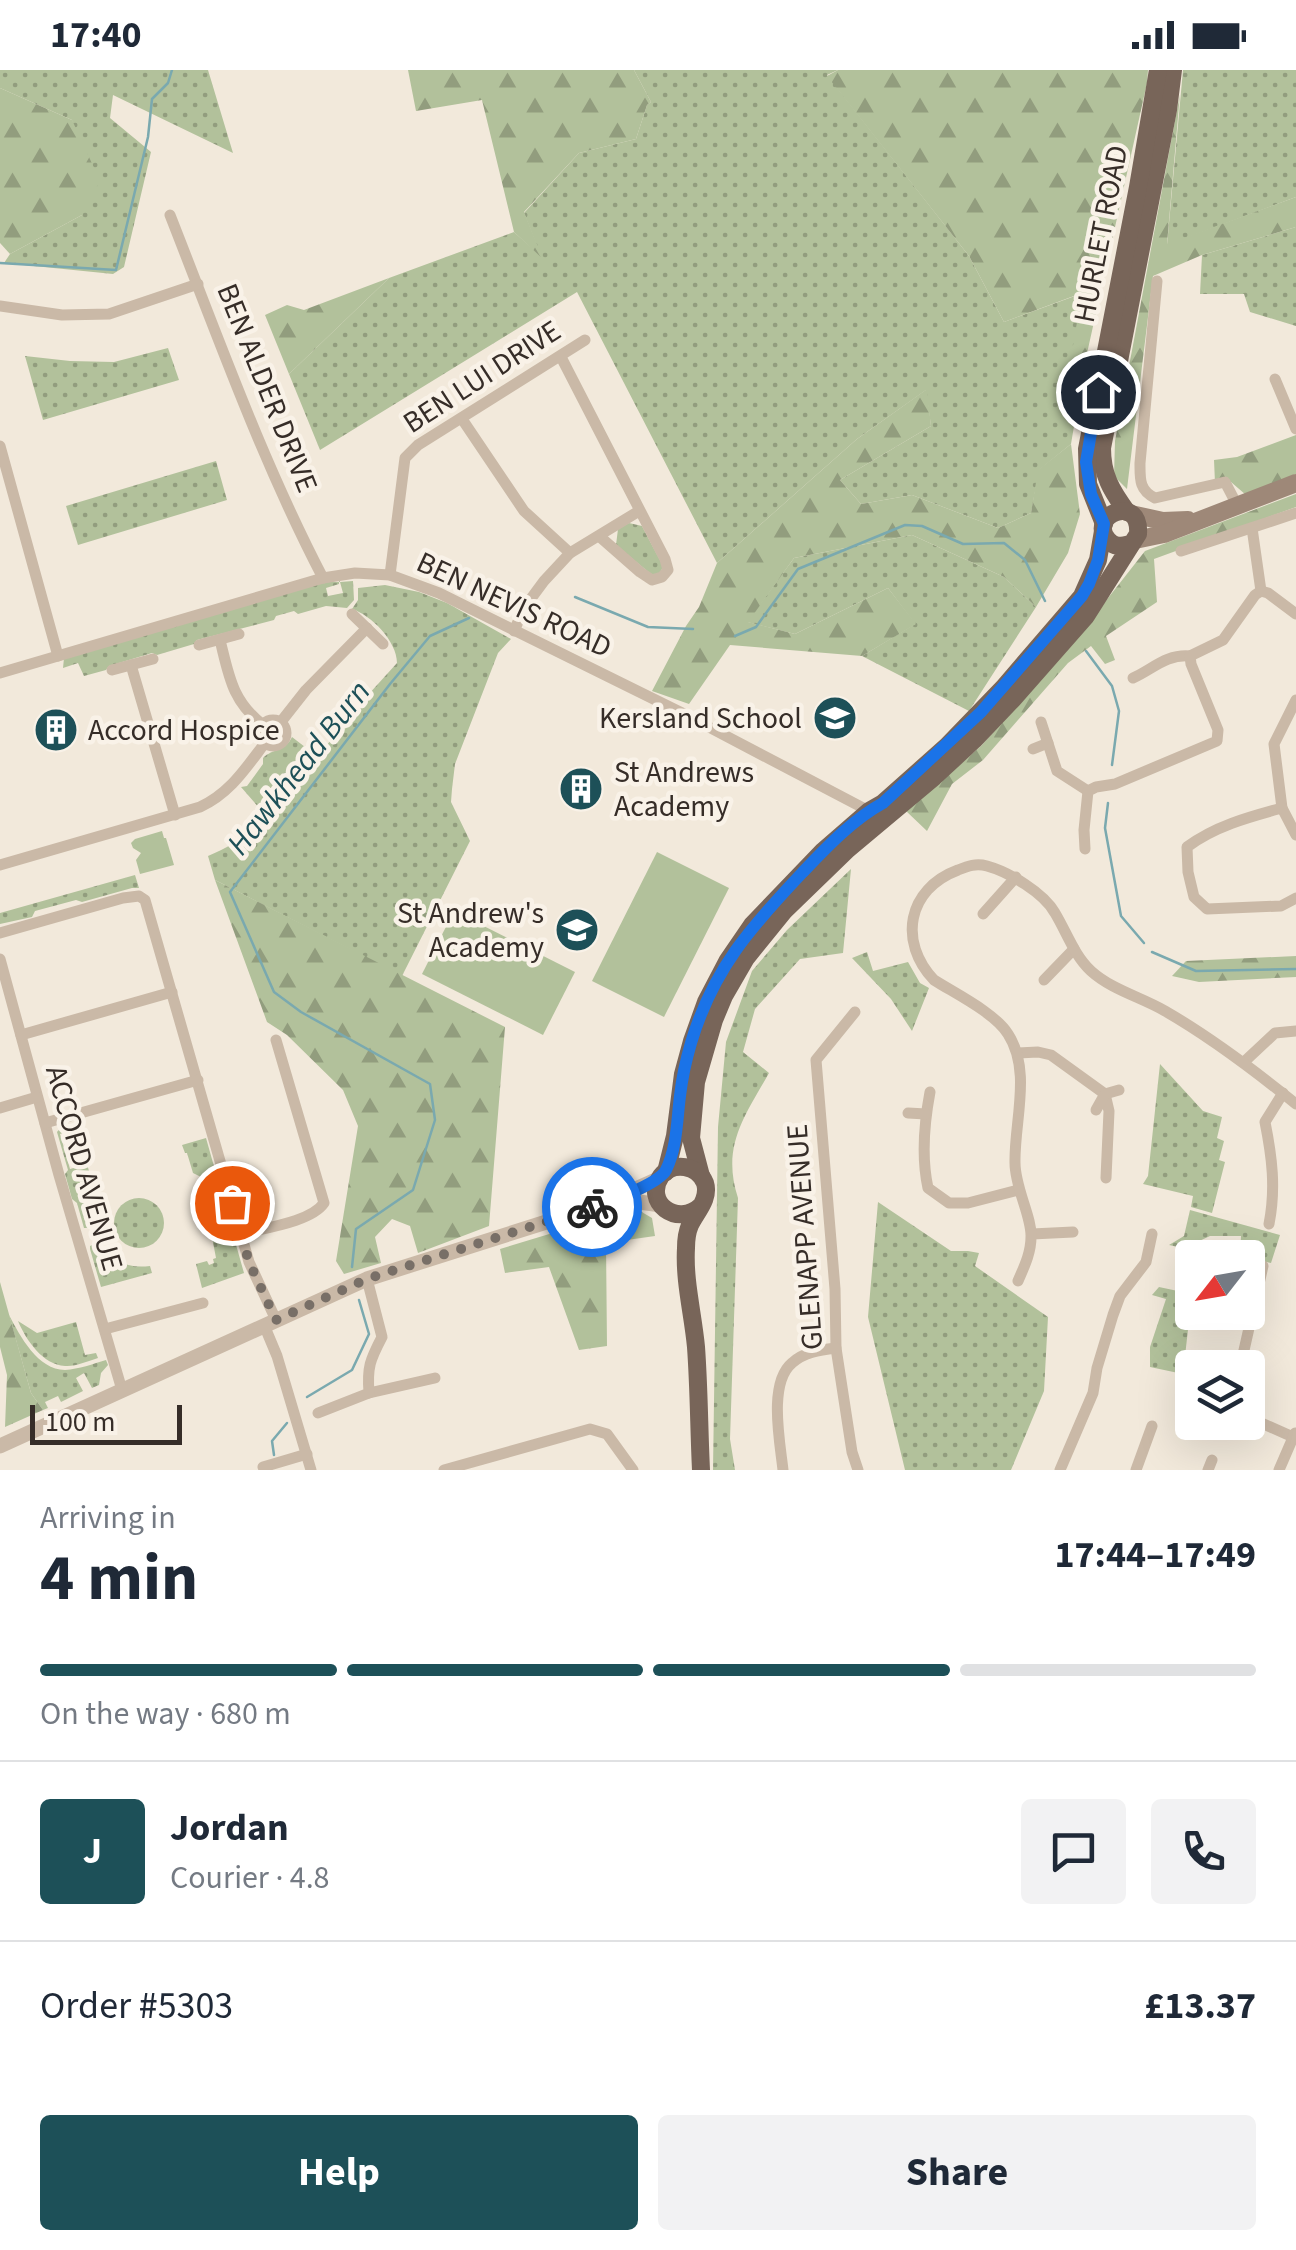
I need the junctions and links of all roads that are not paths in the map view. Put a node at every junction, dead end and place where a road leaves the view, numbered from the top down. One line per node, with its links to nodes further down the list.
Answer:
1 (1158, 70): 19 (main road, HURLET ROAD)
2 (1173, 70): 16 (main road, HURLET ROAD)
3 (170, 215): 5 (street, BEN ALDER DRIVE)
4 (1157, 281): 14 (street)
5 (198, 284): 6 (street); 26 (street, BEN ALDER DRIVE)
6 (0, 306)
7 (585, 340): 8 (street, BEN LUI DRIVE)
8 (560, 357): 10 (street, BEN LUI DRIVE); 15 (street)
9 (1276, 380): 11 (street)
10 (462, 419): 24 (street); 25 (street, BEN LUI DRIVE)
11 (1296, 429)
12 (0, 446): 36 (street)
13 (1296, 483): 14 (main road)
14 (1237, 505): 18 (main road)
15 (640, 510): 21 (street); 21 (street)
16 (1129, 513): 18 (main road); 19 (main road); 22 (main road)
17 (1296, 513): 20 (street)
18 (1203, 518): 22 (main road)
19 (1103, 527): 22 (main road); 52 (main road)
20 (1252, 528): 23 (street); 27 (street)
21 (599, 536): 24 (street)
22 (1133, 542): 84 (main road)
23 (1182, 551)
24 (570, 553): 31 (street)
25 (390, 575): 26 (street, BEN NEVIS ROAD); 31 (street, BEN NEVIS ROAD)
26 (323, 578): 36 (street, BEN NEVIS ROAD)
27 (1261, 591): 29 (street); 37 (street)
28 (352, 614): 30 (street)
29 (1296, 614)
30 (367, 628): 34 (street); 45 (street)
31 (514, 632): 52 (street, BEN NEVIS ROAD)
32 (239, 634): 33 (street)
33 (220, 640): 35 (street); 46 (street)
34 (383, 644)
35 (199, 646)
36 (58, 656): 41 (street, BEN NEVIS ROAD)
37 (1190, 656): 42 (street); 50 (street)
38 (154, 659): 39 (street)
39 (131, 665): 40 (street); 53 (street)
40 (112, 670)
41 (0, 673)
42 (1132, 678)
43 (1296, 700): 51 (street)
44 (1041, 722): 48 (street)
45 (280, 723): 46 (street); 47 (street)
46 (263, 725): 47 (street)
47 (264, 743): 53 (street)
48 (1048, 743): 49 (street); 50 (street)
49 (1033, 749)
50 (1088, 791): 55 (street)
51 (1282, 808): 54 (street); 58 (street)
52 (869, 811): 83 (main road)
53 (174, 815): 56 (street)
54 (1296, 834)
55 (1085, 849)
56 (0, 865)
57 (1016, 877): 59 (street); 61 (street); 69 (street)
58 (1296, 898)
59 (983, 914)
60 (0, 933): 64 (street)
61 (1074, 949): 63 (street); 70 (street)
62 (1, 968): 67 (street, ACCORD AVENUE)
63 (1044, 980)
64 (172, 992): 67 (street); 71 (street)
65 (855, 1012): 101 (street, GLENAPP AVENUE)
66 (1296, 1031): 70 (street)
67 (21, 1035): 76 (street, ACCORD AVENUE)
68 (276, 1040): 92 (street)
69 (1018, 1053): 75 (street); 86 (street)
70 (1244, 1062): 74 (street)
71 (198, 1080): 82 (street); 92 (street)
72 (1119, 1090): 75 (street)
73 (930, 1092): 81 (street)
74 (1283, 1093): 77 (street); 90 (street)
75 (1105, 1094): 79 (street); 85 (street)
76 (37, 1097): 78 (street); 82 (street, ACCORD AVENUE)
77 (1296, 1104)
78 (0, 1108)
79 (1096, 1110)
80 (908, 1112): 81 (street)
81 (926, 1114): 86 (street)
82 (46, 1123): 100 (street, ACCORD AVENUE)
83 (663, 1174): 84 (main road); 87 (street); 89 (main road)
84 (700, 1176): 88 (main road)
85 (1106, 1178)
86 (1018, 1190): 93 (street)
87 (600, 1205): 89 (street); 95 (street)
88 (701, 1206): 89 (main road); 97 (main road)
89 (664, 1208): 97 (main road)
90 (1269, 1224)
91 (1073, 1232): 93 (street)
92 (241, 1234): 99 (street)
93 (1032, 1234): 96 (street)
94 (1152, 1234): 118 (street)
95 (367, 1279): 99 (street); 104 (street)
96 (1018, 1281)
97 (688, 1288): 115 (main road)
98 (203, 1303): 100 (street)
99 (270, 1322): 103 (street); 110 (street)
100 (104, 1330): 103 (street, ACCORD AVENUE)
101 (836, 1348): 116 (street); 117 (street, GLENAPP AVENUE)
102 (435, 1378): 104 (street)
103 (122, 1390): 109 (street)
104 (369, 1394): 105 (street)
105 (318, 1412)
106 (1265, 1423): 108 (street)
107 (1152, 1426): 119 (street)
108 (1295, 1434): 120 (street)
109 (8, 1442)
110 (307, 1454): 111 (street); 112 (street)
111 (263, 1467)
112 (311, 1470)
113 (444, 1470): 114 (street)
114 (633, 1470)
115 (700, 1470)
116 (783, 1470)
117 (858, 1470)
118 (1060, 1470)
119 (1136, 1470)
120 (1279, 1470)

